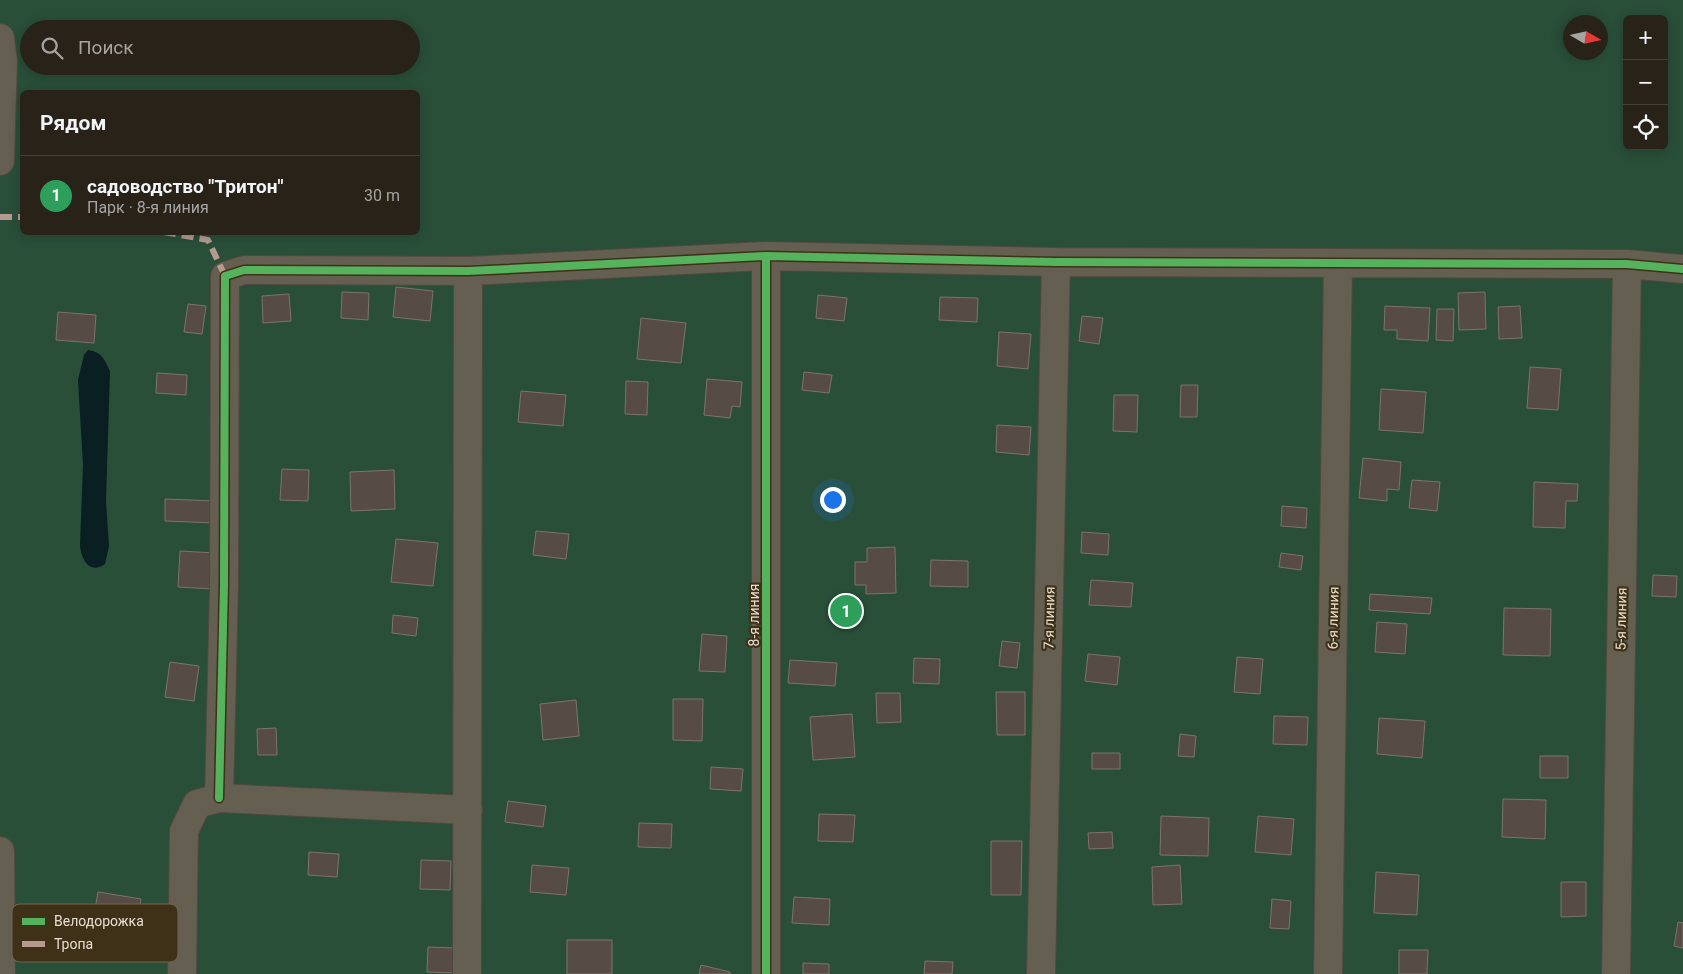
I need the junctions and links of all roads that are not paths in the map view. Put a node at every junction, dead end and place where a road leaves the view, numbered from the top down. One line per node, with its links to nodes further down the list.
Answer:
1 (0, 38): 2 (street)
2 (0, 161)
3 (766, 256): 4 (street); 8 (street); 15 (street, 8-я линия)
4 (1056, 262): 5 (street); 16 (street, 7-я линия)
5 (1338, 263): 6 (street); 17 (street, 6-я линия)
6 (1627, 264): 7 (street); 18 (street, 5-я линия)
7 (1683, 269)
8 (468, 272): 9 (street); 10 (street)
9 (219, 798): 10 (street); 13 (street)
10 (468, 810): 14 (street)
11 (0, 851): 12 (street)
12 (1, 974)
13 (182, 974)
14 (467, 974)
15 (766, 974)
16 (1041, 974)
17 (1328, 974)
18 (1616, 974)

